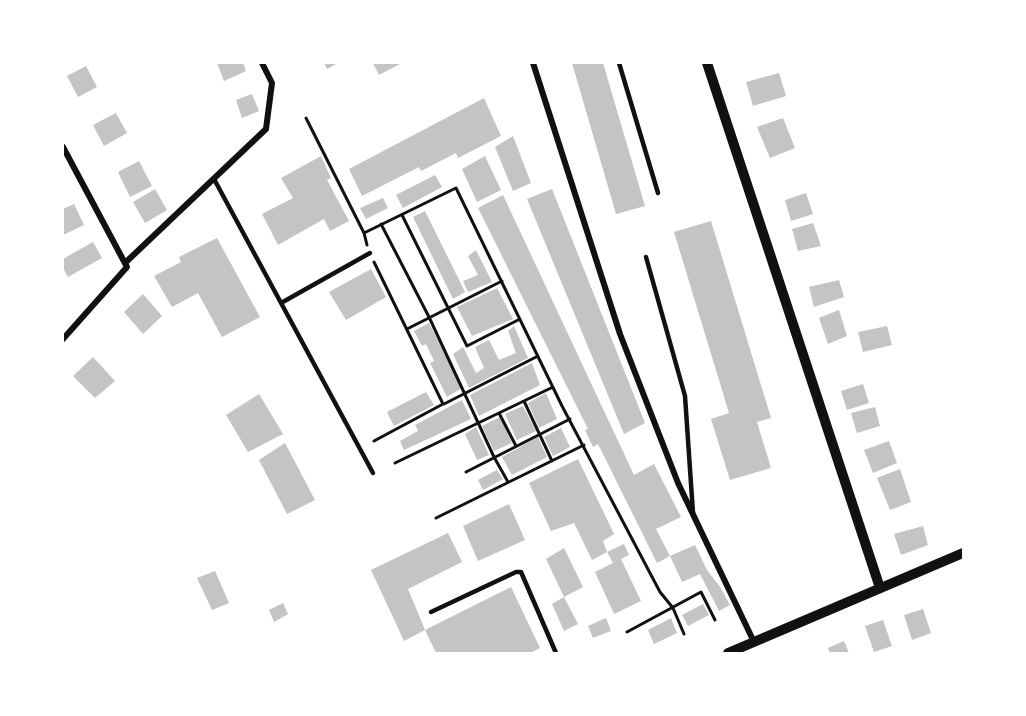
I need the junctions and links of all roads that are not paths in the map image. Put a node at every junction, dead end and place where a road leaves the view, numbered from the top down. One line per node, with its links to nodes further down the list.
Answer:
1 (261, 63): 6 (street)
2 (533, 63): 14 (street)
3 (619, 63): 7 (lane)
4 (707, 63): 16 (street)
5 (63, 147): 10 (street)
6 (214, 179): 10 (street); 11 (lane)
7 (658, 193)
8 (370, 254): 11 (lane)
9 (646, 257): 14 (lane)
10 (125, 263): 12 (street)
11 (281, 303): 13 (lane)
12 (63, 339)
13 (373, 473)
14 (693, 514): 18 (street)
15 (963, 553): 16 (street)
16 (880, 588): 18 (street)
17 (431, 612): 19 (lane)
18 (754, 642): 20 (street)
19 (556, 653)
20 (728, 653)

